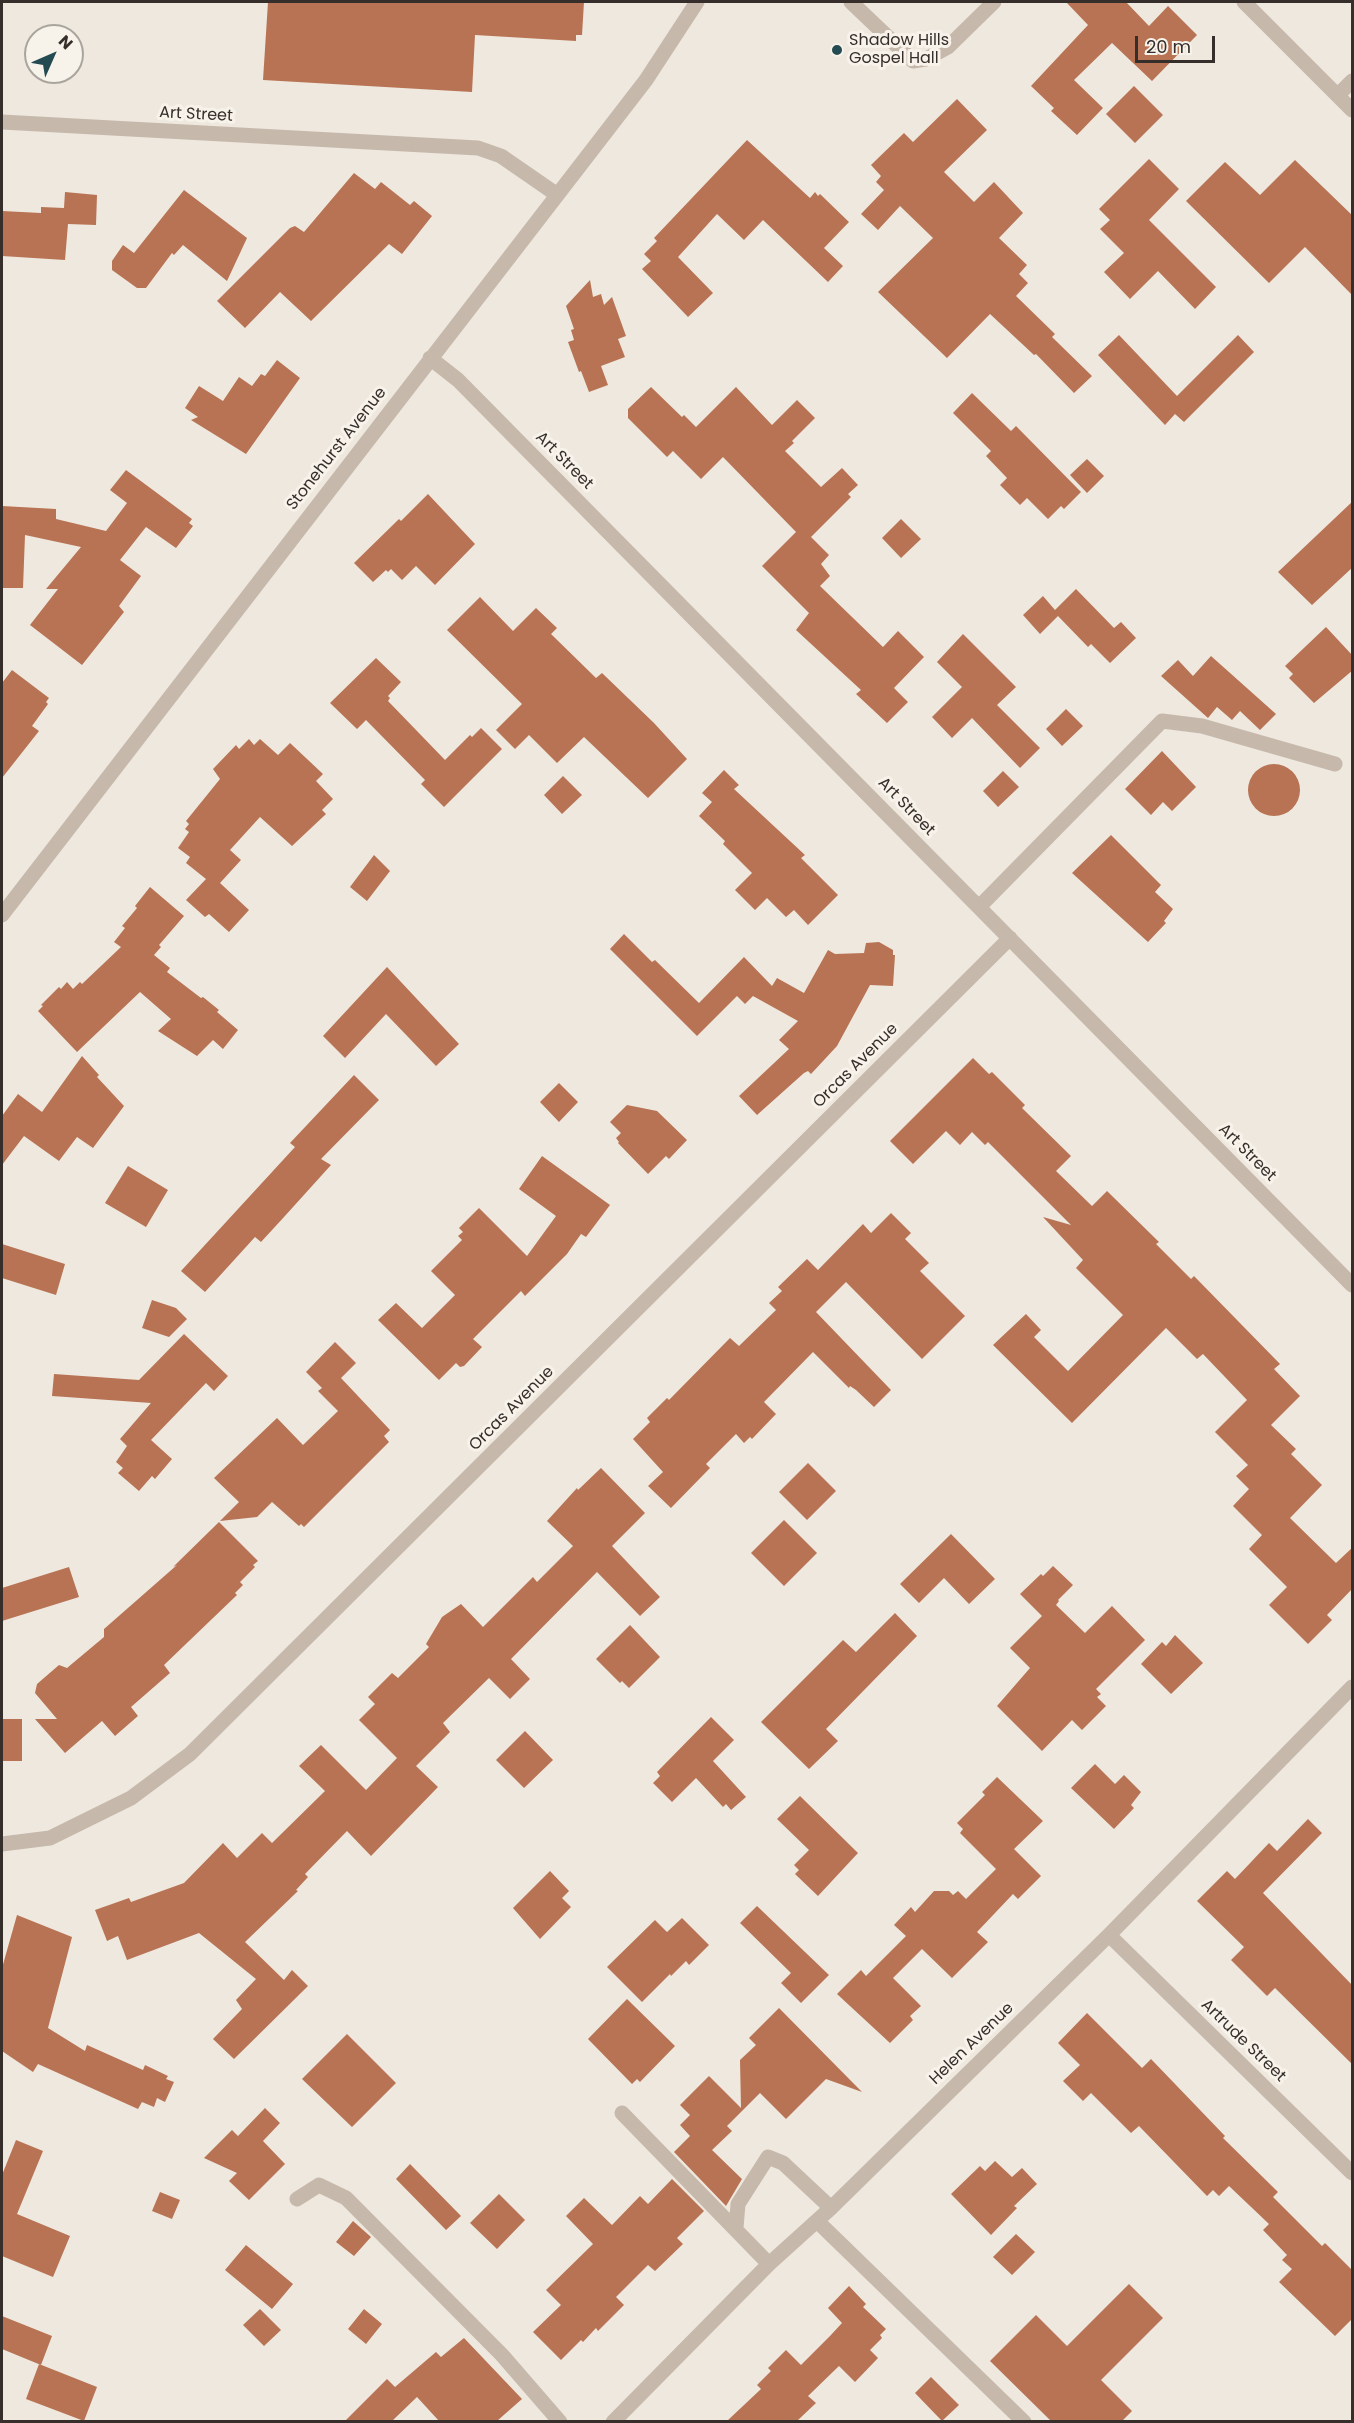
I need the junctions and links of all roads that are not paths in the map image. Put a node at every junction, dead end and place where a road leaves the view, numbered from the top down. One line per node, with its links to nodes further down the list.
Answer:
1 (697, 2): 9 (street, Stonehurst Avenue)
2 (851, 2): 3 (street)
3 (994, 2)
4 (1244, 2): 6 (street)
5 (1353, 81): 6 (street)
6 (1338, 95): 7 (street)
7 (1353, 110)
8 (2, 122): 9 (street, Art Street)
9 (556, 194): 10 (street, Stonehurst Avenue)
10 (430, 358): 12 (street, Art Street); 13 (street, Stonehurst Avenue)
11 (1335, 765): 12 (street)
12 (979, 907): 14 (street, Art Street)
13 (2, 915)
14 (1010, 938): 15 (street, Art Street); 17 (street, Orcas Avenue)
15 (1353, 1286)
16 (1353, 1687): 18 (street, Helen Avenue)
17 (2, 1844)
18 (1109, 1935): 20 (street, Artrude Street); 22 (street, Helen Avenue)
19 (622, 2113): 24 (street)
20 (1353, 2173)
21 (297, 2199): 26 (street)
22 (831, 2208): 23 (street, Helen Avenue); 24 (street)
23 (818, 2221): 25 (street, Helen Avenue); 28 (street)
24 (736, 2228): 25 (street)
25 (769, 2264): 27 (street, Helen Avenue)
26 (560, 2421)
27 (613, 2421)
28 (1024, 2421)

